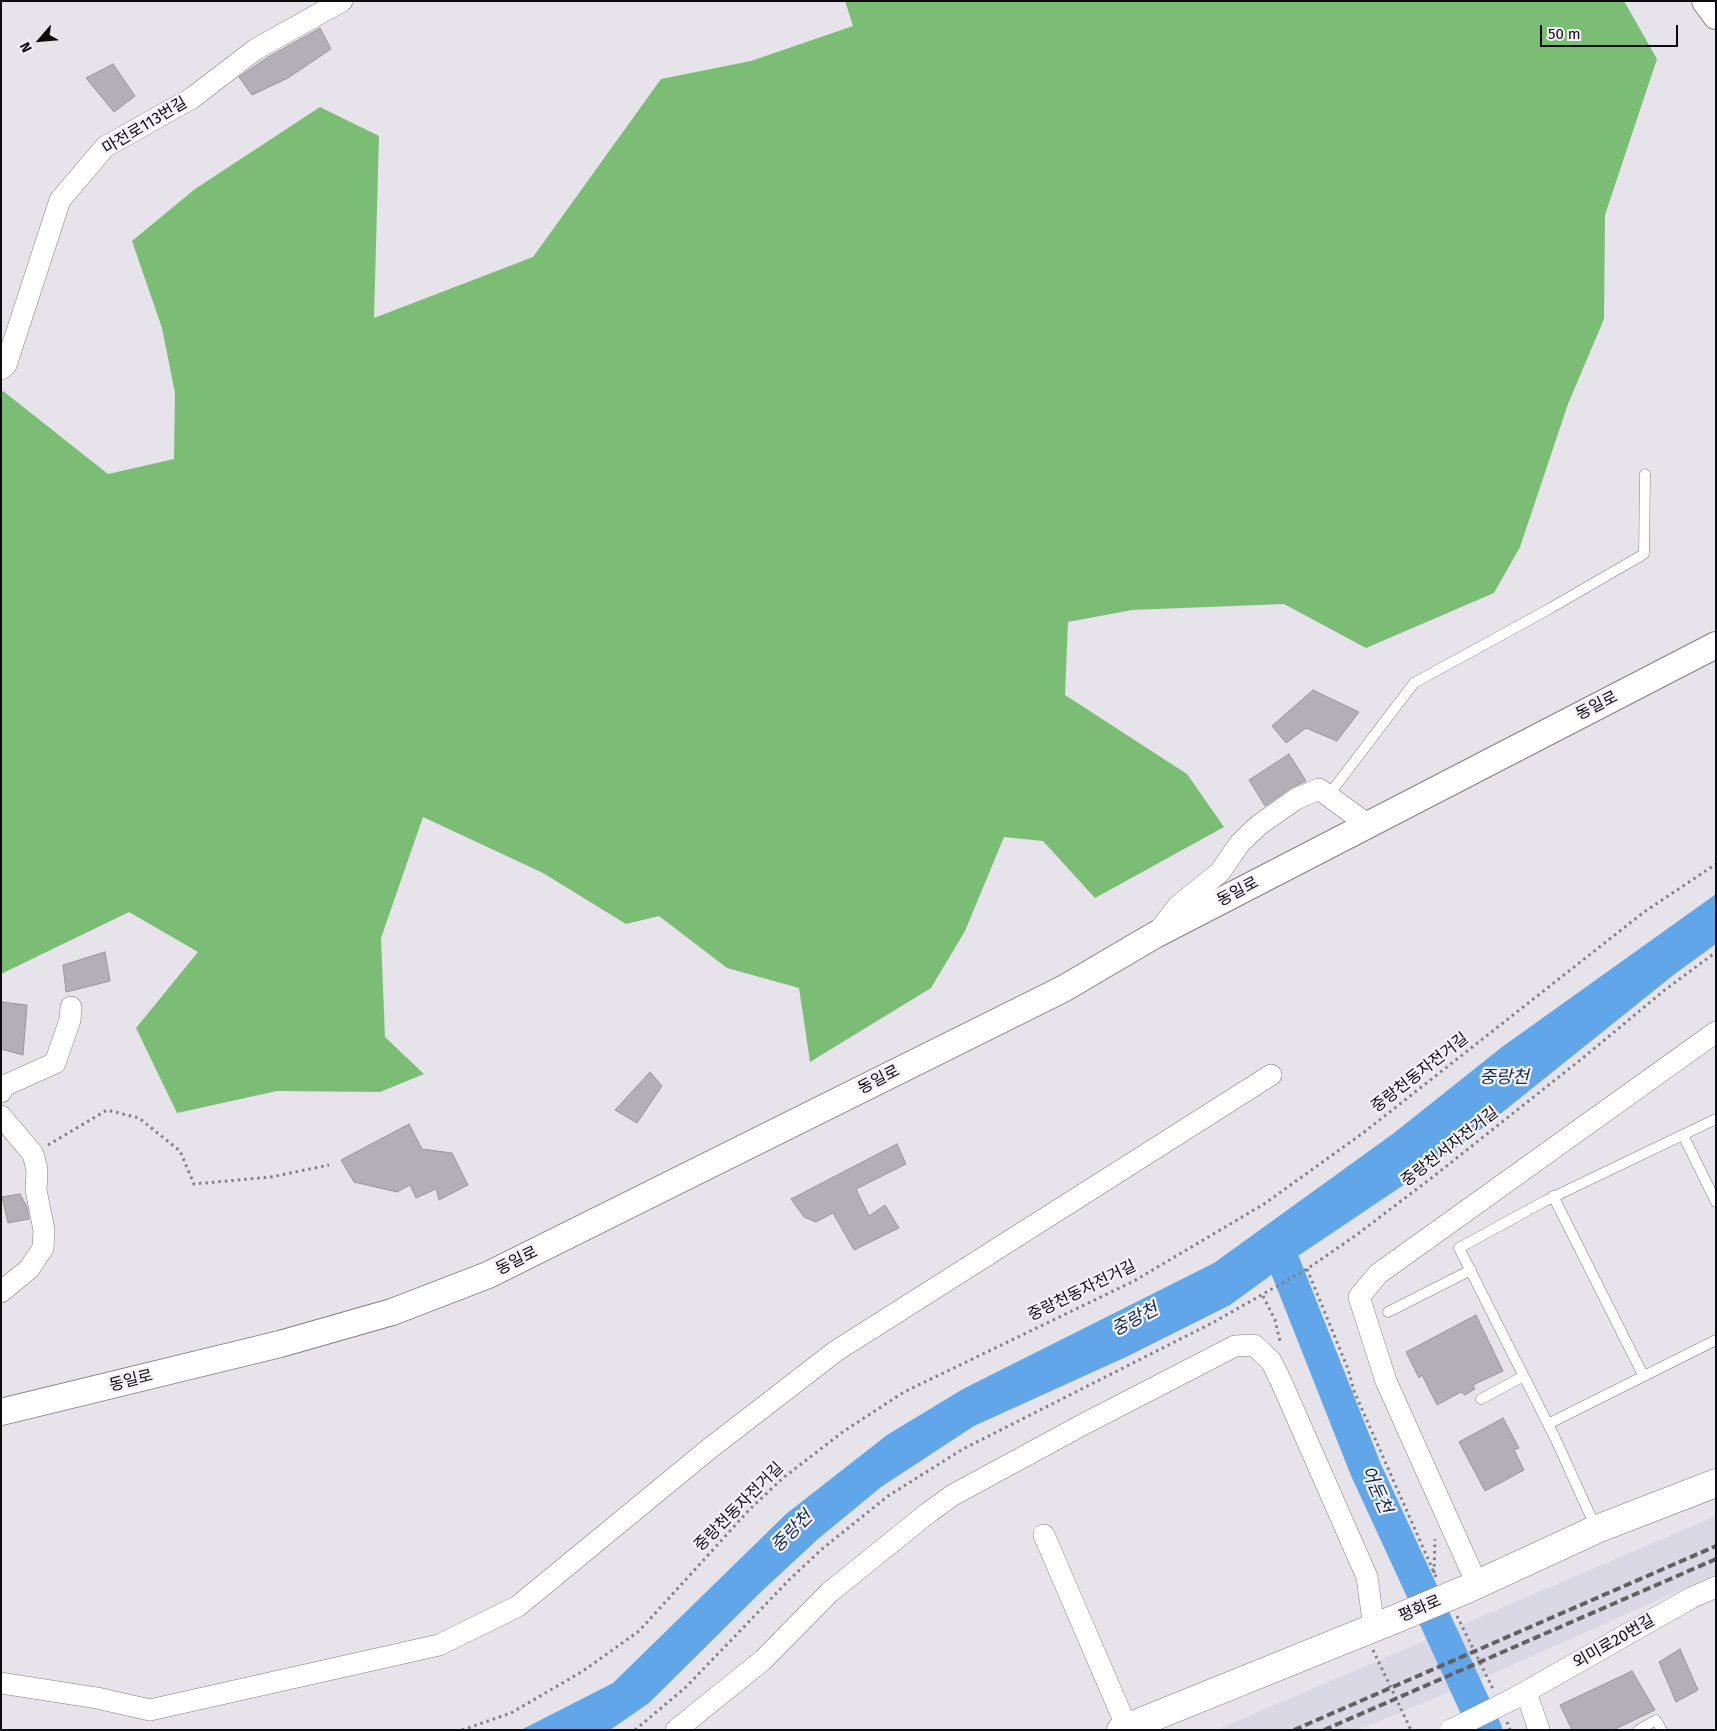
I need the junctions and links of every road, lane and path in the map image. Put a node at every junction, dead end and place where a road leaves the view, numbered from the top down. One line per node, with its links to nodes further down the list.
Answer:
1 (342, 1): 4 (street, 마전로113번길)
2 (1706, 1): 3 (street)
3 (1716, 16)
4 (1, 369)
5 (1645, 474): 7 (lane)
6 (1716, 645): 8 (street, 동일로)
7 (1328, 796): 8 (street); 10 (street)
8 (1367, 824): 10 (street, 동일로)
9 (1716, 864): 45 (path, 중랑천동자전거길)
10 (1155, 935): 32 (street, 동일로)
11 (1716, 952): 23 (path, 중랑천서자전거길)
12 (70, 1007): 15 (street)
13 (1716, 1032): 38 (street)
14 (1271, 1075): 42 (street)
15 (1, 1092)
16 (1, 1116): 19 (street)
17 (1716, 1119): 18 (lane)
18 (1683, 1134): 21 (lane); 22 (lane)
19 (33, 1154): 20 (path); 25 (street)
20 (329, 1165)
21 (1553, 1196): 24 (lane); 28 (lane)
22 (1716, 1202)
23 (1308, 1269): 30 (path, 중랑천서자전거길); 37 (path)
24 (1471, 1270): 26 (lane); 29 (lane)
25 (1, 1292)
26 (1388, 1312)
27 (1716, 1340): 28 (lane)
28 (1644, 1375): 33 (lane)
29 (1524, 1376): 31 (lane); 33 (lane)
30 (1280, 1379): 41 (street); 46 (street)
31 (1481, 1398)
32 (1, 1412)
33 (1548, 1424): 35 (lane)
34 (1716, 1483): 35 (main road, 평화로)
35 (1597, 1529): 38 (main road, 평화로)
36 (1044, 1535): 44 (street)
37 (1439, 1582)
38 (1472, 1586): 41 (main road, 평화로, bridge)
39 (1716, 1587): 43 (street, 외미로20번길)
40 (1456, 1615): 43 (path)
41 (1379, 1633): 44 (main road, 평화로); 47 (path)
42 (1, 1682)
43 (1510, 1701): 48 (street, 외미로20번길, bridge); 49 (path); 50 (street)
44 (1125, 1729)
45 (462, 1730)
46 (676, 1730)
47 (1411, 1730)
48 (1451, 1730)
49 (1510, 1730)
50 (1539, 1730)
51 (1638, 1730): 52 (lane)
52 (1662, 1730)

